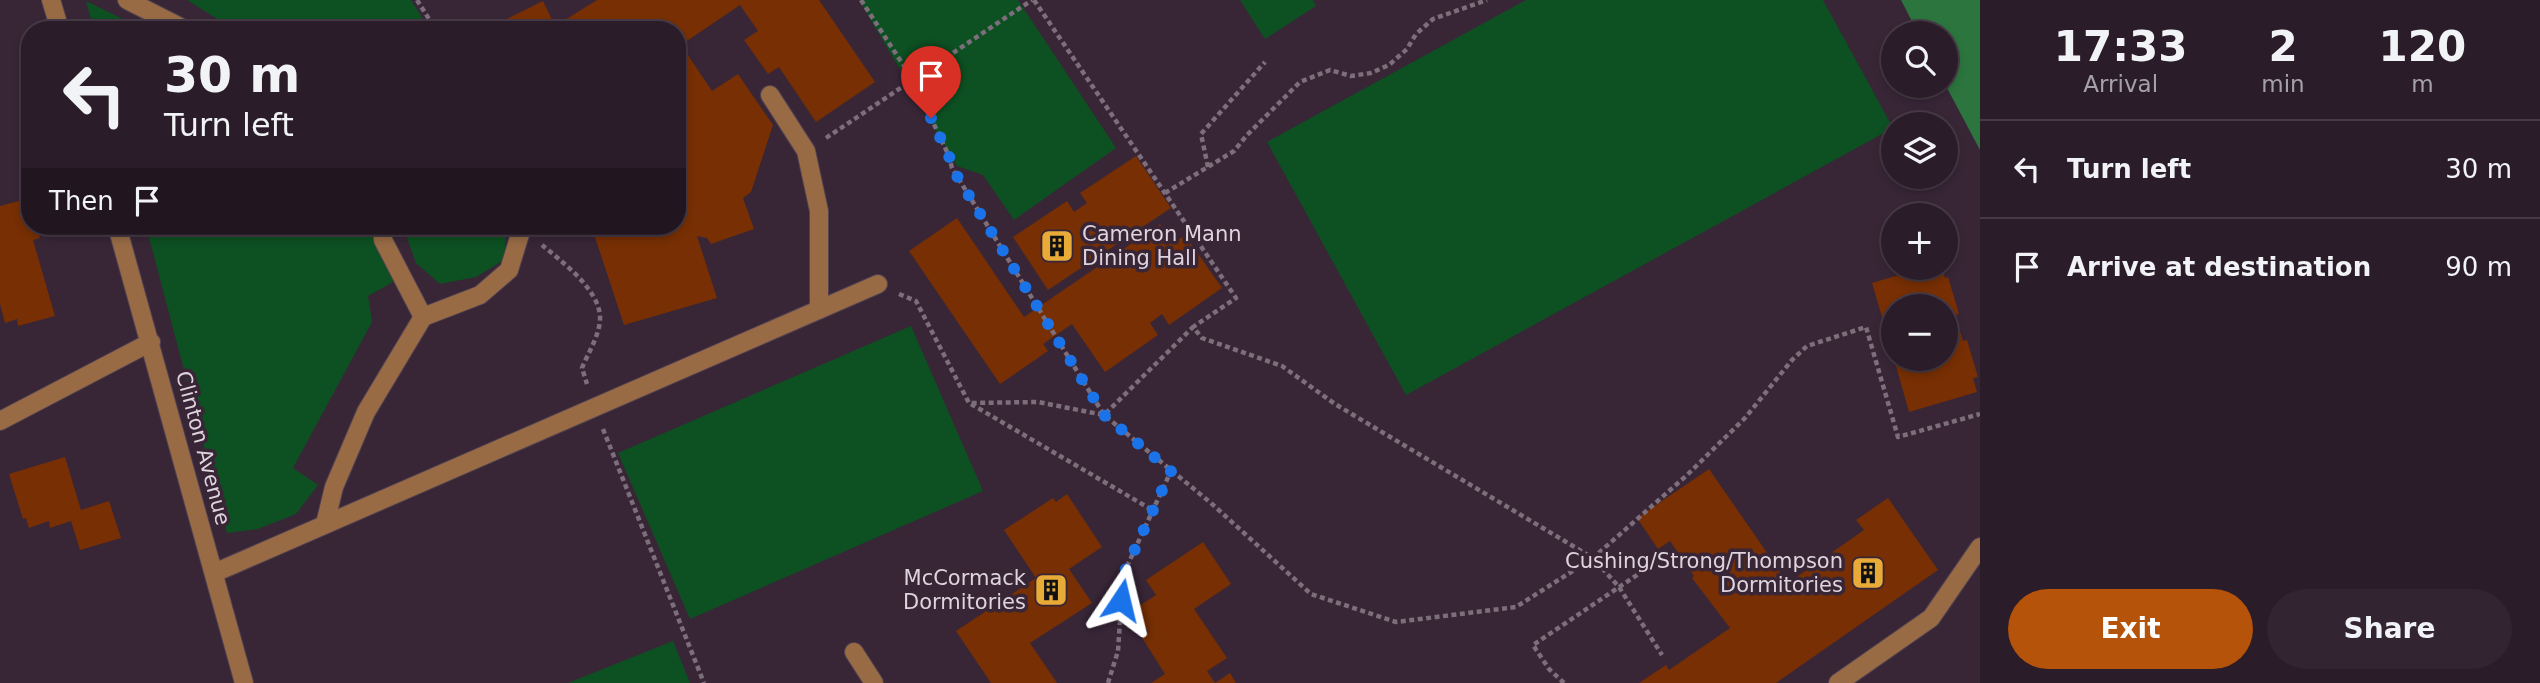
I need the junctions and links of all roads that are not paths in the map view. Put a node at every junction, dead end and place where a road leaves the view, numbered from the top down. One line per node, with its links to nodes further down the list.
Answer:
1 (51, 0): 3 (street)
2 (127, 0): 4 (street)
3 (57, 21)
4 (168, 21)
5 (770, 95): 10 (street)
6 (120, 235): 12 (street, Clinton Avenue)
7 (383, 235): 11 (street)
8 (518, 235): 11 (street)
9 (878, 284): 10 (street)
10 (819, 310): 14 (street)
11 (423, 317): 14 (street)
12 (151, 342): 13 (street); 16 (street, Clinton Avenue)
13 (0, 421)
14 (324, 524): 16 (street)
15 (1980, 547): 20 (street)
16 (214, 573): 18 (street, Clinton Avenue)
17 (854, 652): 19 (street)
18 (244, 683)
19 (874, 683)
20 (1838, 683)

